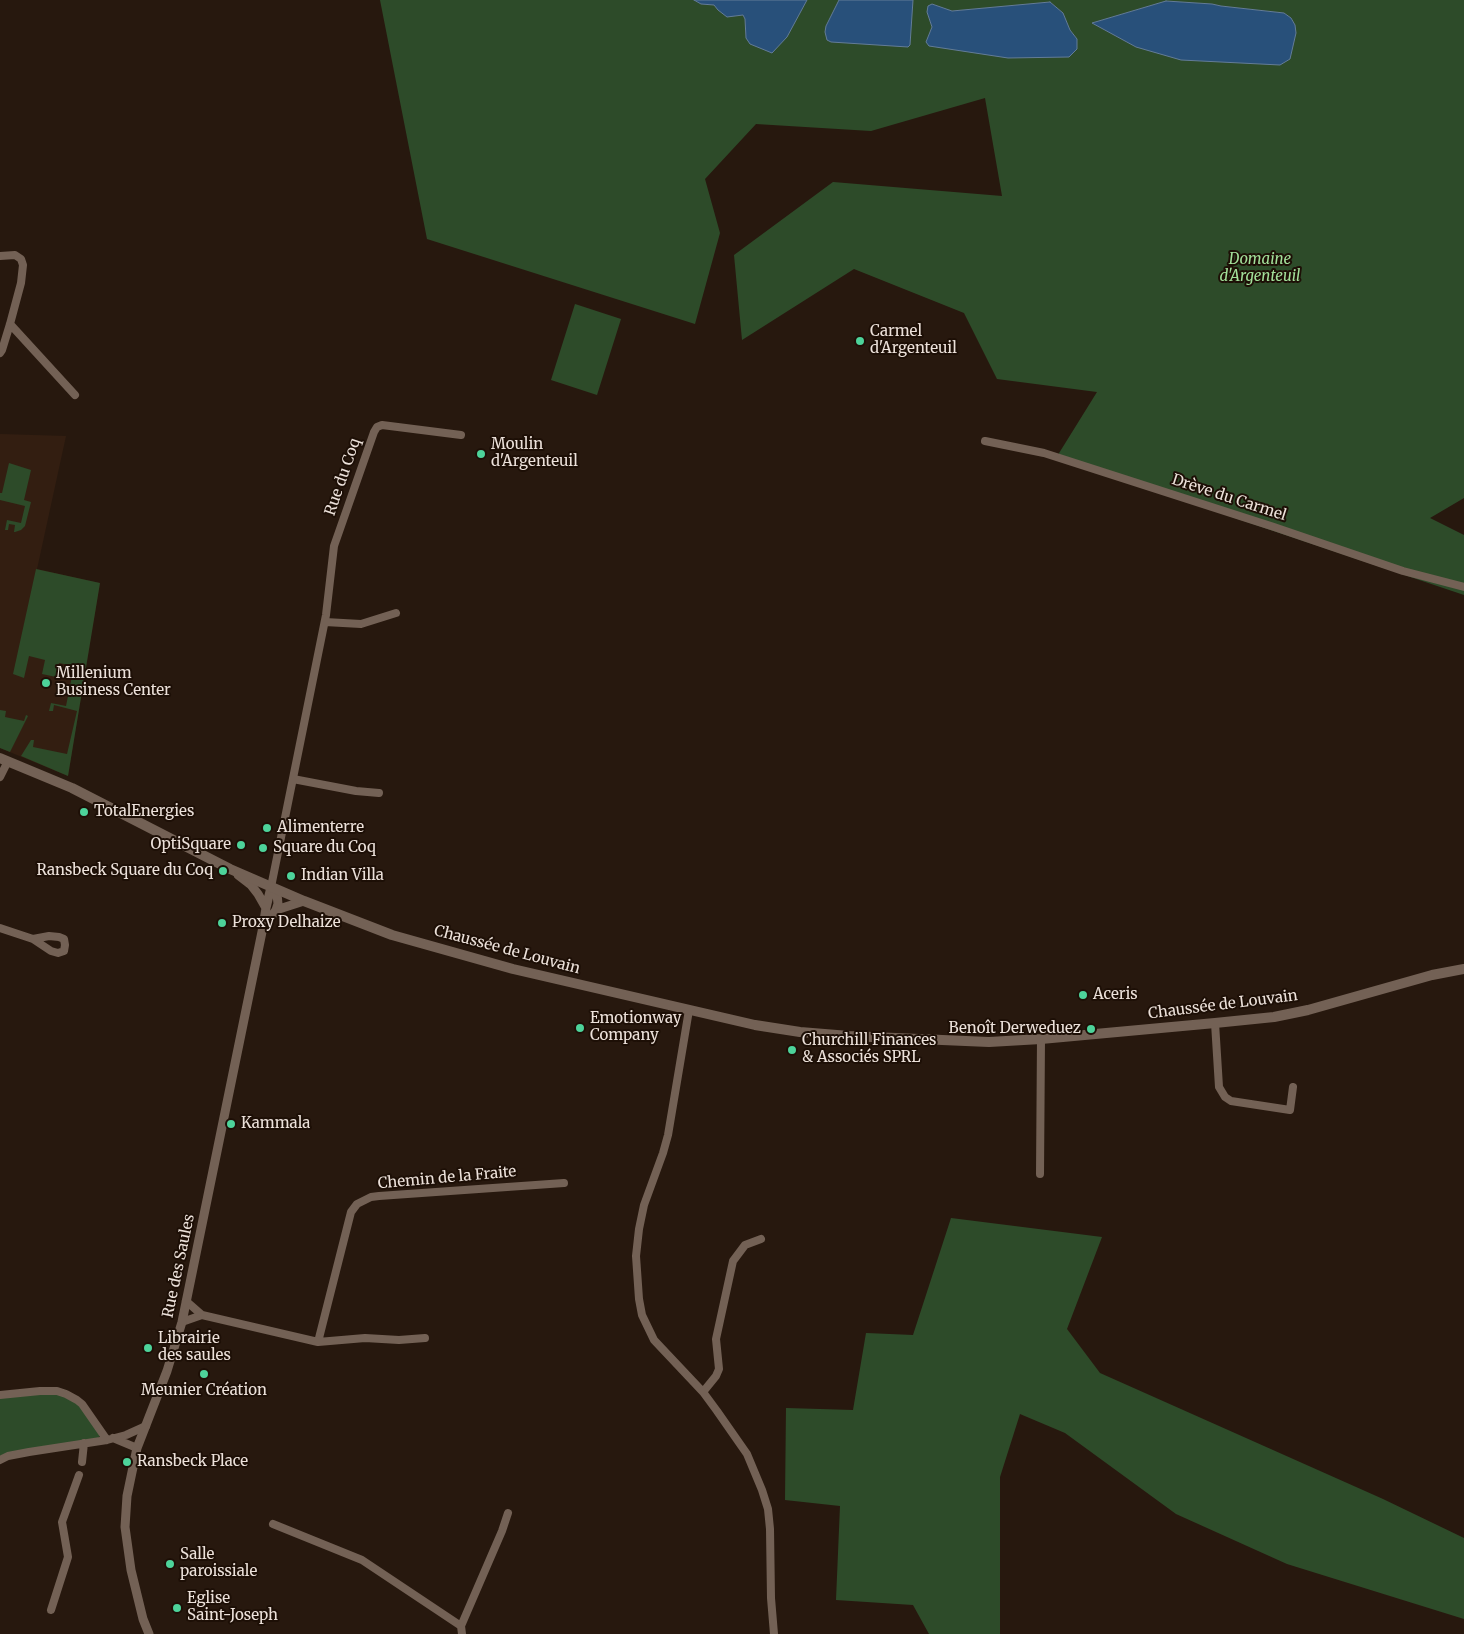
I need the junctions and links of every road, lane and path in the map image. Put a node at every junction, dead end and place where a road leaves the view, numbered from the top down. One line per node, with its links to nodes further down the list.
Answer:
1 (0, 256): 2 (street)
2 (10, 324): 3 (street); 4 (street)
3 (0, 353)
4 (75, 395)
5 (461, 435): 9 (street, Rue du Coq)
6 (985, 441): 7 (street, Drève du Carmel)
7 (1464, 587)
8 (396, 613): 9 (street)
9 (325, 622): 12 (street, Rue du Coq)
10 (4, 759): 11 (street); 14 (main road, Chaussée de Louvain)
11 (0, 777)
12 (293, 779): 13 (street); 15 (street, Rue du Coq)
13 (379, 793)
14 (230, 869): 15 (main road, Chaussée de Louvain); 17 (street)
15 (272, 887): 16 (main road, Chaussée de Louvain); 17 (street, Rue des Saules); 18 (street)
16 (304, 901): 18 (street); 23 (main road, Chaussée de Louvain)
17 (266, 908): 19 (street, Rue des Saules)
18 (276, 910): 19 (street, Rue des Saules)
19 (264, 927): 30 (street, Rue des Saules)
20 (0, 928): 21 (street)
21 (33, 939)
22 (1464, 969): 24 (main road, Chaussée de Louvain)
23 (689, 1010): 25 (main road, Chaussée de Louvain); 35 (street)
24 (1215, 1023): 25 (main road, Chaussée de Louvain); 26 (street)
25 (1041, 1039): 27 (street)
26 (1293, 1087)
27 (1040, 1174)
28 (564, 1183): 34 (street, Chemin de la Fraite)
29 (761, 1238): 35 (street)
30 (186, 1301): 31 (street); 32 (street, Rue des Saules)
31 (202, 1315): 32 (street); 34 (street)
32 (182, 1322): 37 (street, Rue des Saules)
33 (425, 1338): 34 (street)
34 (318, 1342)
35 (703, 1392): 49 (street)
36 (0, 1394): 38 (street)
37 (146, 1426): 38 (street); 40 (street, Rue des Saules)
38 (110, 1439): 39 (street); 40 (street)
39 (84, 1443): 41 (street); 42 (street)
40 (137, 1448): 48 (street, Rue des Saules)
41 (0, 1460)
42 (82, 1462)
43 (79, 1475): 46 (street)
44 (508, 1513): 47 (street)
45 (273, 1524): 47 (street)
46 (51, 1610)
47 (462, 1630)
48 (149, 1634)
49 (774, 1634)

